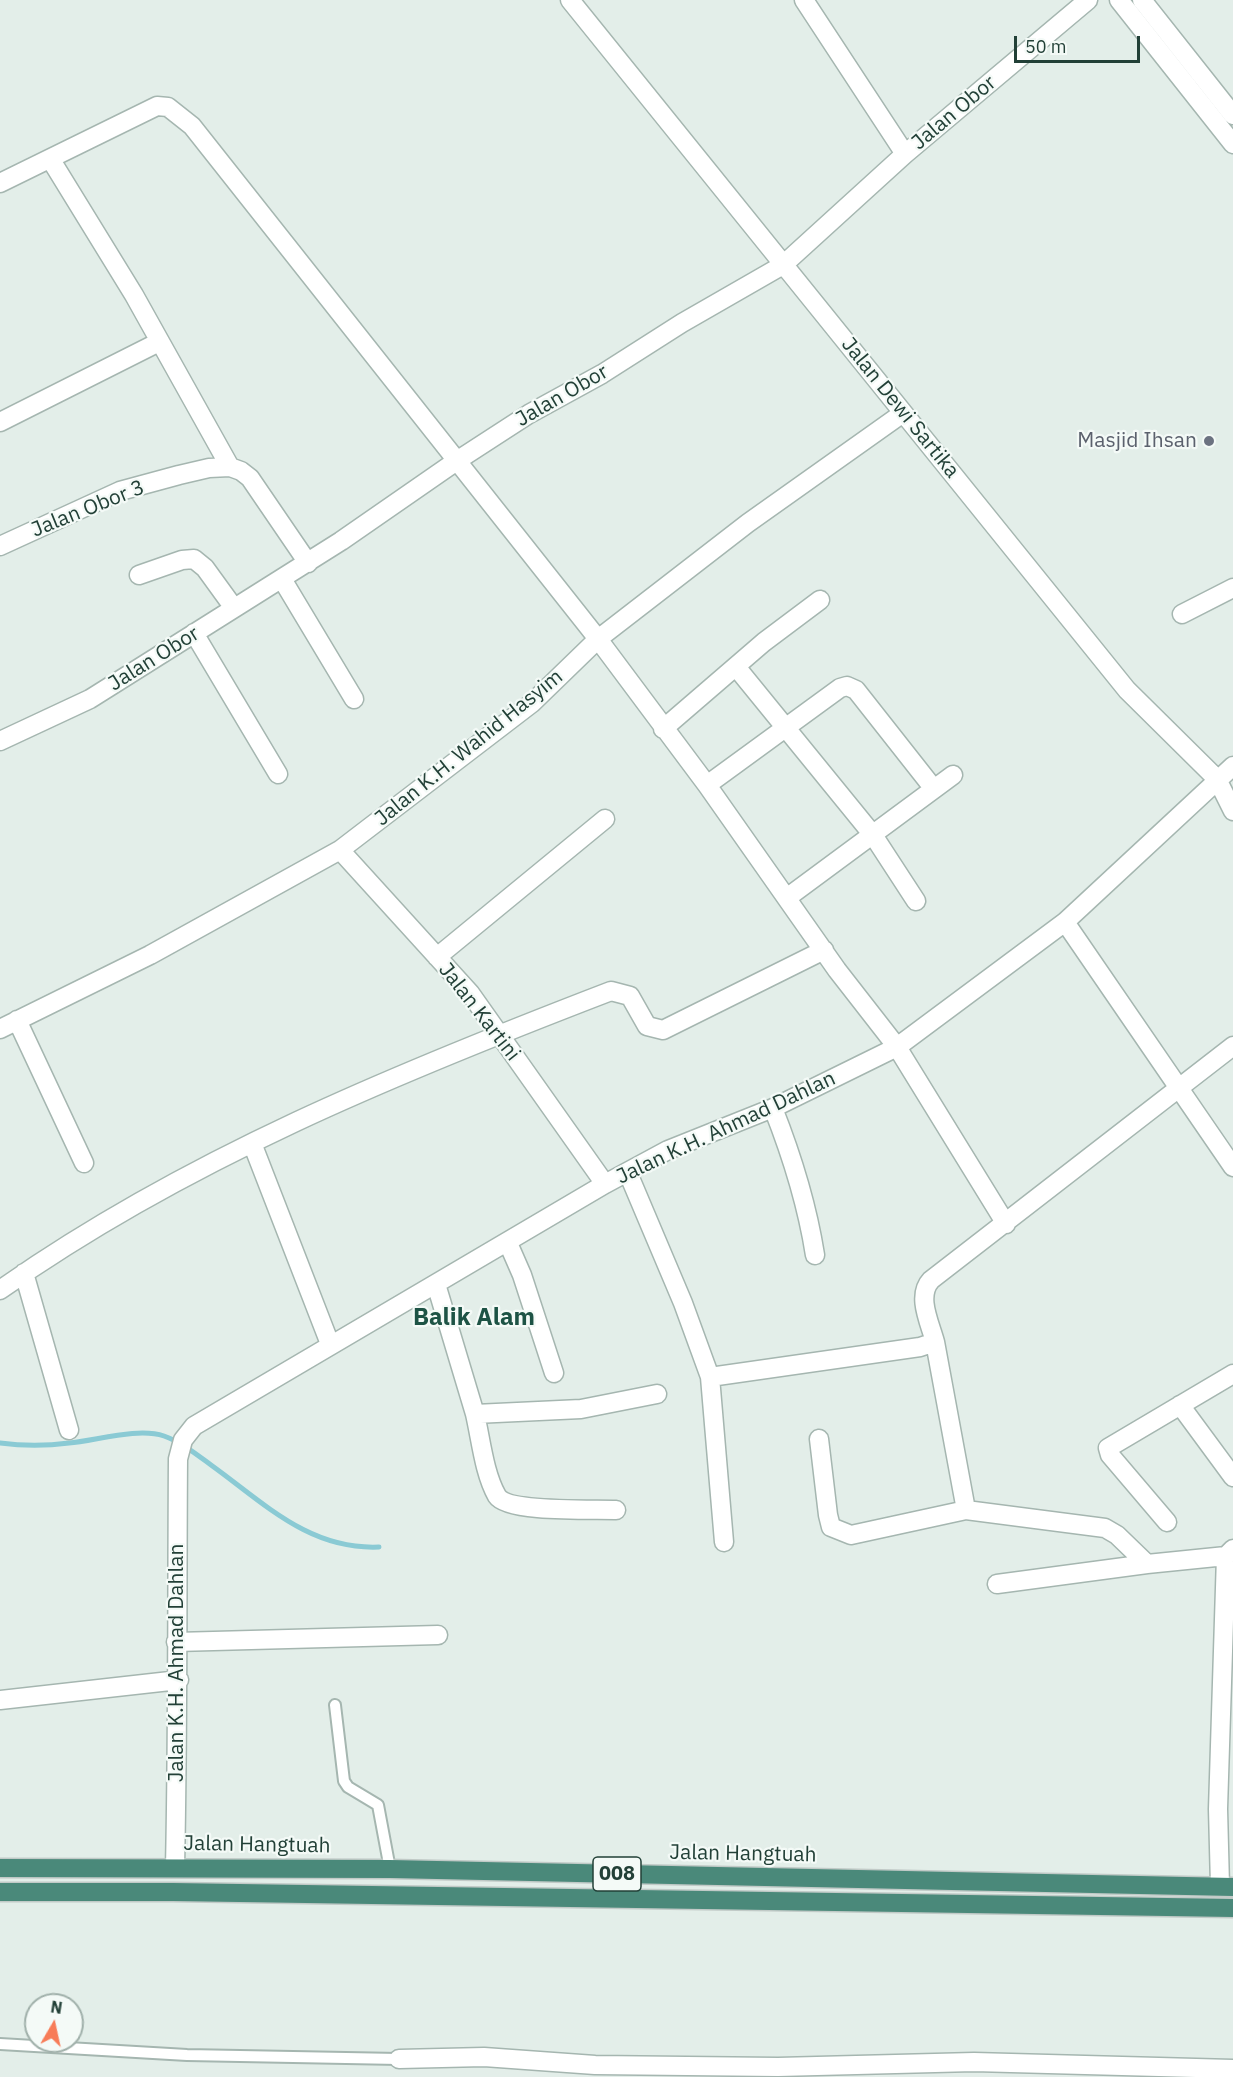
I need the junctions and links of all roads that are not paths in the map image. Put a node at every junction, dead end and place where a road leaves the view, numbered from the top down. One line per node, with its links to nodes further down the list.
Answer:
1 (570, 0): 11 (street, Jalan Dewi Sartika)
2 (804, 0): 8 (street)
3 (1088, 0): 8 (street, Jalan Obor)
4 (1119, 0): 7 (street)
5 (1142, 0): 6 (street)
6 (1233, 115)
7 (1233, 144)
8 (905, 154): 11 (street, Jalan Obor)
9 (51, 160): 10 (street); 12 (street); 15 (street)
10 (0, 183)
11 (783, 265): 13 (street, Jalan Dewi Sartika); 15 (street, Jalan Obor)
12 (159, 342): 14 (street); 16 (street)
13 (903, 413): 26 (street, Jalan K.H. Wahid Hasyim); 35 (street, Jalan Dewi Sartika)
14 (0, 422)
15 (454, 462): 18 (street, Jalan Obor); 26 (street)
16 (230, 467): 17 (street, Jalan Obor 3); 18 (street)
17 (0, 546)
18 (308, 563): 20 (street, Jalan Obor)
19 (140, 575): 23 (street)
20 (282, 579): 23 (street, Jalan Obor); 28 (street)
21 (1233, 588): 24 (street)
22 (820, 600): 27 (street)
23 (234, 608): 25 (street, Jalan Obor)
24 (1182, 614)
25 (194, 633): 31 (street, Jalan Obor); 33 (street)
26 (598, 639): 29 (street); 41 (street, Jalan K.H. Wahid Hasyim)
27 (737, 668): 29 (street); 30 (street)
28 (354, 699)
29 (663, 729): 36 (street)
30 (785, 729): 36 (street); 37 (street); 40 (street)
31 (0, 741)
32 (1233, 766): 35 (street, Jalan K.H. Ahmad Dahlan)
33 (278, 774)
34 (953, 775): 37 (street)
35 (1217, 778): 38 (street, Jalan Dewi Sartika); 44 (street, Jalan K.H. Ahmad Dahlan)
36 (707, 785): 42 (street)
37 (934, 789): 40 (street)
38 (1233, 811)
39 (605, 819): 46 (street)
40 (873, 835): 42 (street); 43 (street)
41 (340, 850): 46 (street, Jalan Kartini); 47 (street, Jalan K.H. Wahid Hasyim)
42 (788, 897): 45 (street)
43 (916, 901)
44 (1065, 922): 51 (street, Jalan K.H. Ahmad Dahlan); 52 (street)
45 (824, 950): 49 (street); 51 (street)
46 (437, 957): 49 (street, Jalan Kartini)
47 (17, 1020): 48 (street, Jalan K.H. Wahid Hasyim); 55 (street)
48 (0, 1029)
49 (499, 1034): 54 (street); 58 (street, Jalan Kartini)
50 (1233, 1046): 52 (street)
51 (897, 1047): 53 (street, Jalan K.H. Ahmad Dahlan); 59 (street)
52 (1180, 1086): 56 (street); 59 (street)
53 (773, 1108): 57 (street, Jalan K.H. Ahmad Dahlan); 61 (street)
54 (252, 1143): 62 (street); 66 (street)
55 (84, 1163)
56 (1233, 1167)
57 (628, 1173): 58 (street, Jalan K.H. Ahmad Dahlan); 69 (street)
58 (605, 1184): 60 (street, Jalan K.H. Ahmad Dahlan)
59 (1006, 1224): 65 (street)
60 (508, 1243): 63 (street, Jalan K.H. Ahmad Dahlan); 67 (street)
61 (815, 1255)
62 (24, 1273): 64 (street); 73 (street)
63 (436, 1284): 66 (street, Jalan K.H. Ahmad Dahlan); 72 (street)
64 (0, 1290)
65 (934, 1342): 69 (street); 77 (street)
66 (330, 1344): 84 (street, Jalan K.H. Ahmad Dahlan)
67 (554, 1373)
68 (1233, 1374): 71 (street)
69 (710, 1377): 79 (street)
70 (657, 1394): 72 (street)
71 (1180, 1405): 75 (street); 78 (street)
72 (475, 1414): 76 (street)
73 (69, 1430)
74 (819, 1439): 77 (street)
75 (1233, 1477)
76 (616, 1510)
77 (966, 1510): 81 (street)
78 (1167, 1522)
79 (724, 1542)
80 (1229, 1552): 81 (street); 92 (street)
81 (1147, 1564): 82 (street)
82 (997, 1584)
83 (438, 1635): 84 (street)
84 (176, 1642): 85 (street, Jalan K.H. Ahmad Dahlan)
85 (179, 1680): 86 (street); 88 (street, Jalan K.H. Ahmad Dahlan)
86 (0, 1700)
87 (335, 1705): 91 (lane)
88 (175, 1867): 89 (highway, Jalan Hangtuah / 008); 90 (highway, Jalan Hangtuah / 008)
89 (0, 1868)
90 (332, 1869): 91 (highway, Jalan Hangtuah / 008); 94 (highway)
91 (390, 1869): 92 (highway, Jalan Hangtuah / 008)
92 (1226, 1886)
93 (0, 1892): 94 (highway, 008)
94 (332, 1894): 95 (highway, 008)
95 (1233, 1908)
96 (0, 2044): 97 (lane)
97 (399, 2059): 98 (street)
98 (1233, 2069)

